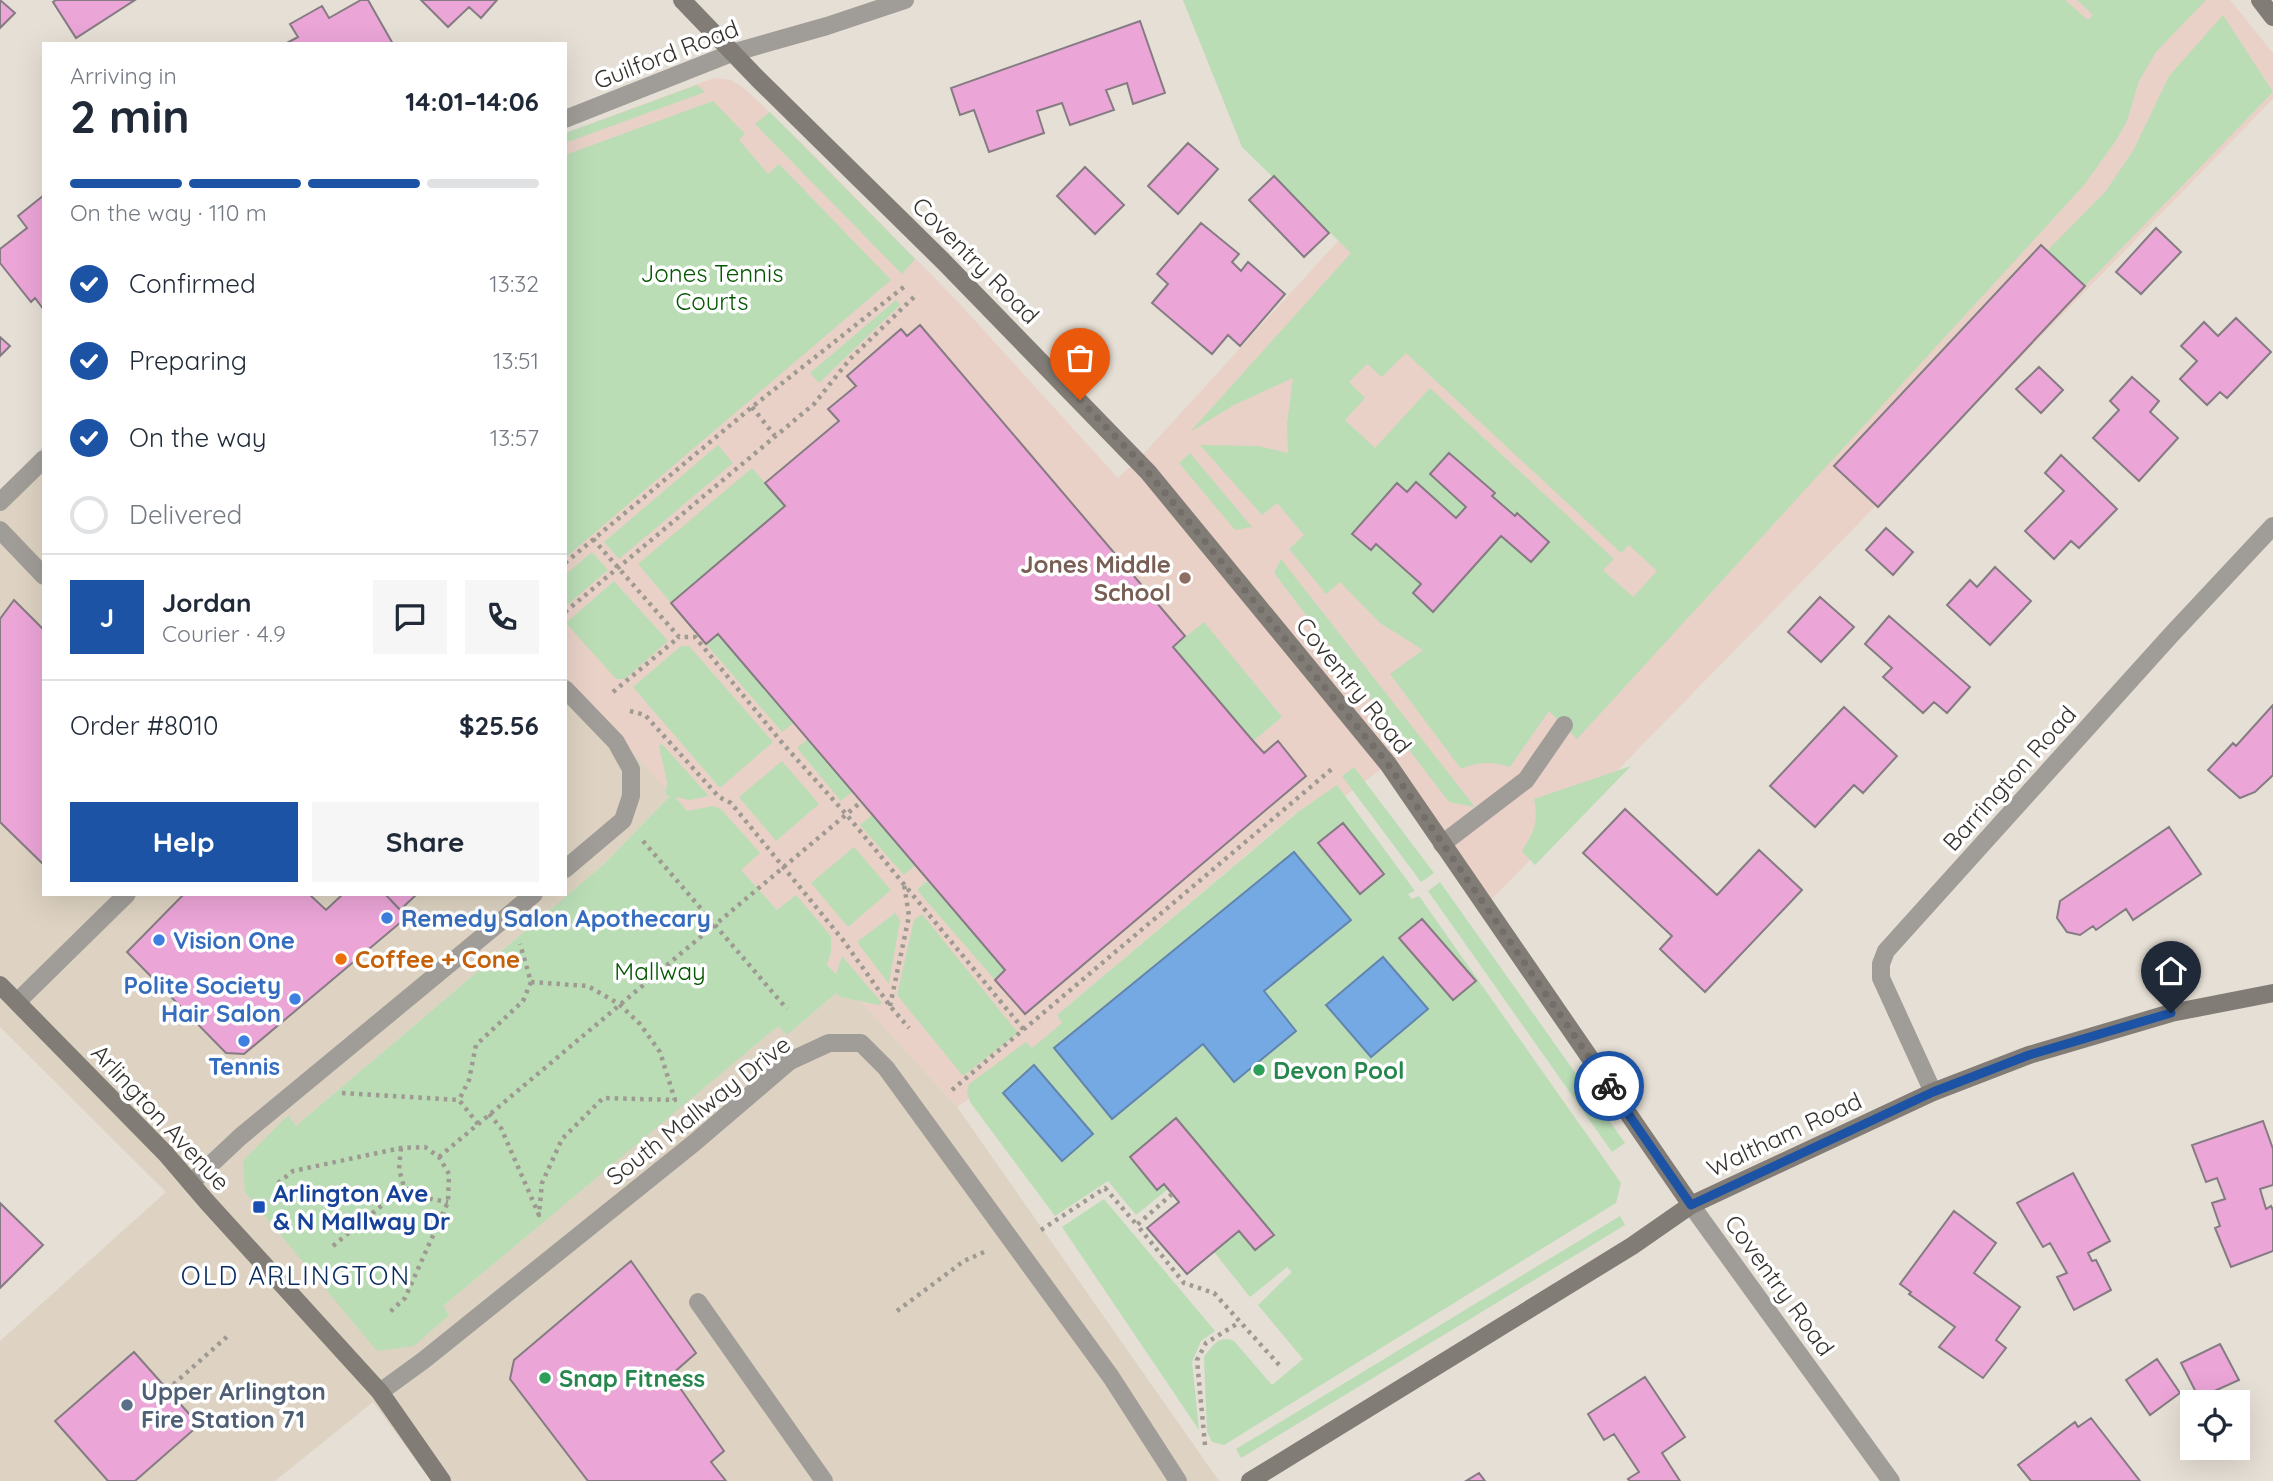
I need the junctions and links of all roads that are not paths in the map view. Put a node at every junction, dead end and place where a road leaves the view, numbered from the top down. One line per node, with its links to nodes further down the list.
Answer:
1 (682, 0): 5 (street, Coventry Road)
2 (905, 0): 5 (street, Guilford Road)
3 (2260, 0): 4 (street)
4 (2273, 17)
5 (733, 53): 6 (street, Guilford Road); 14 (street, Coventry Road)
6 (567, 118)
7 (42, 461): 8 (street)
8 (0, 502)
9 (2273, 526): 21 (street, Barrington Road)
10 (0, 530): 11 (street)
11 (42, 574)
12 (567, 691): 15 (street)
13 (1564, 726): 14 (street)
14 (1442, 844): 23 (street, Coventry Road)
15 (567, 867)
16 (126, 896): 20 (street)
17 (532, 896): 22 (street)
18 (0, 985): 20 (street, Arlington Avenue)
19 (2273, 993): 21 (street, Waltham Road)
20 (18, 1002): 22 (street, Arlington Avenue)
21 (1933, 1092): 23 (street, Waltham Road)
22 (191, 1182): 25 (street, Arlington Avenue)
23 (1691, 1205): 29 (street, Waltham Road); 30 (street, Coventry Road)
24 (698, 1302): 27 (street)
25 (380, 1392): 26 (street, Arlington Avenue); 28 (street, South Mallway Drive)
26 (442, 1481)
27 (824, 1481)
28 (1178, 1481)
29 (1250, 1481)
30 (1891, 1481)

